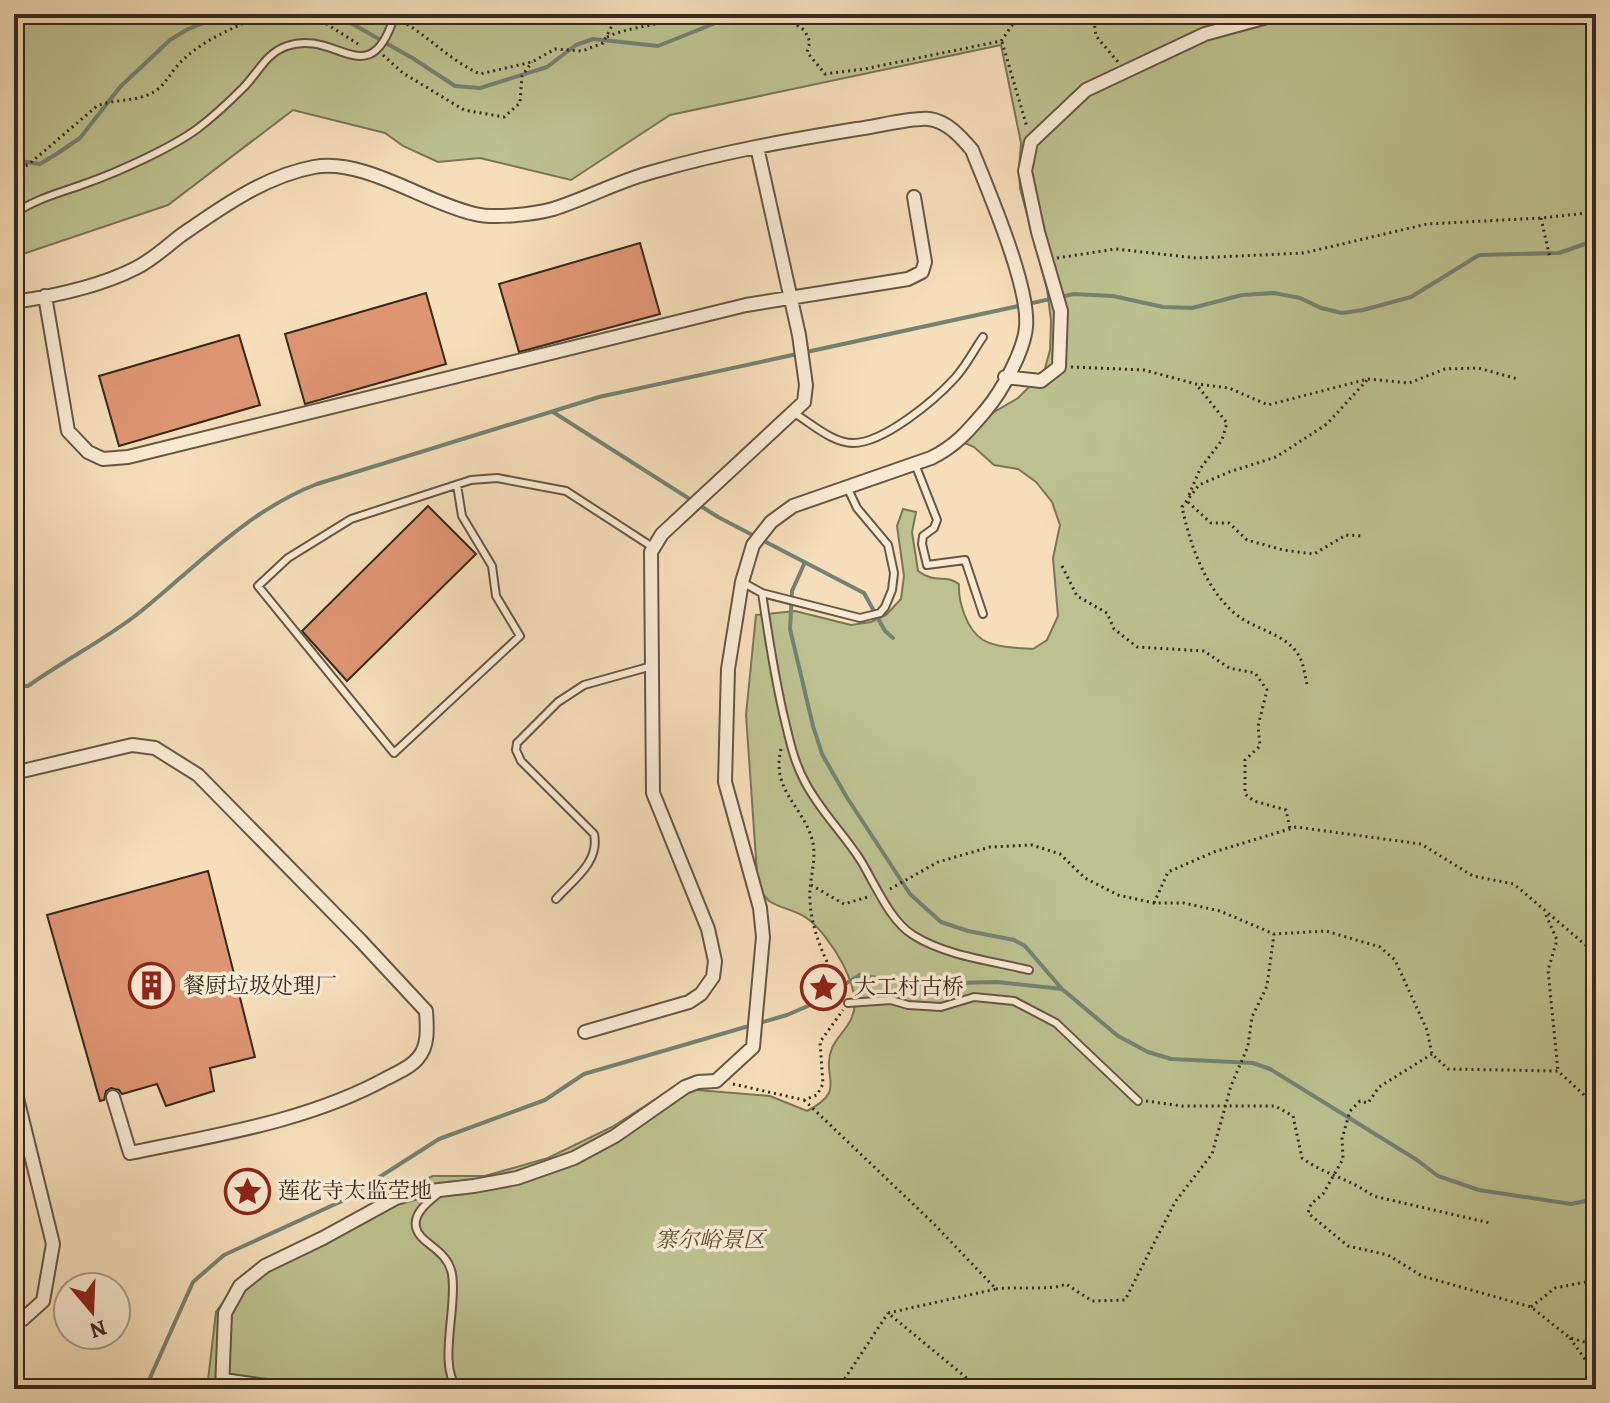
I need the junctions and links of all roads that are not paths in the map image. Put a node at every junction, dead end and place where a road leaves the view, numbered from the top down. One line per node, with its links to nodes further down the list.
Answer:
1 (1278, 14): 10 (street)
2 (395, 15): 5 (lane)
3 (757, 147): 6 (street); 7 (street); 10 (street)
4 (914, 197): 7 (street)
5 (14, 215)
6 (45, 296): 7 (street); 8 (street)
7 (791, 298): 11 (street)
8 (14, 302)
9 (983, 337): 11 (lane)
10 (1005, 377): 12 (street)
11 (793, 412): 15 (street)
12 (915, 464): 14 (street); 18 (lane)
13 (457, 485): 13 (lane); 15 (lane)
14 (848, 489): 16 (street); 17 (lane)
15 (654, 548): 19 (street)
16 (742, 582): 17 (lane); 28 (street)
17 (762, 593): 22 (lane)
18 (983, 614)
19 (652, 666): 21 (lane); 24 (street)
20 (14, 773): 26 (street)
21 (556, 899)
22 (1029, 970)
23 (848, 1003): 27 (lane)
24 (585, 1032)
25 (14, 1086): 29 (street)
26 (113, 1097)
27 (1138, 1101)
28 (445, 1189): 30 (street); 32 (lane)
29 (14, 1321)
30 (223, 1383): 31 (lane)
31 (310, 1389)
32 (458, 1389)

